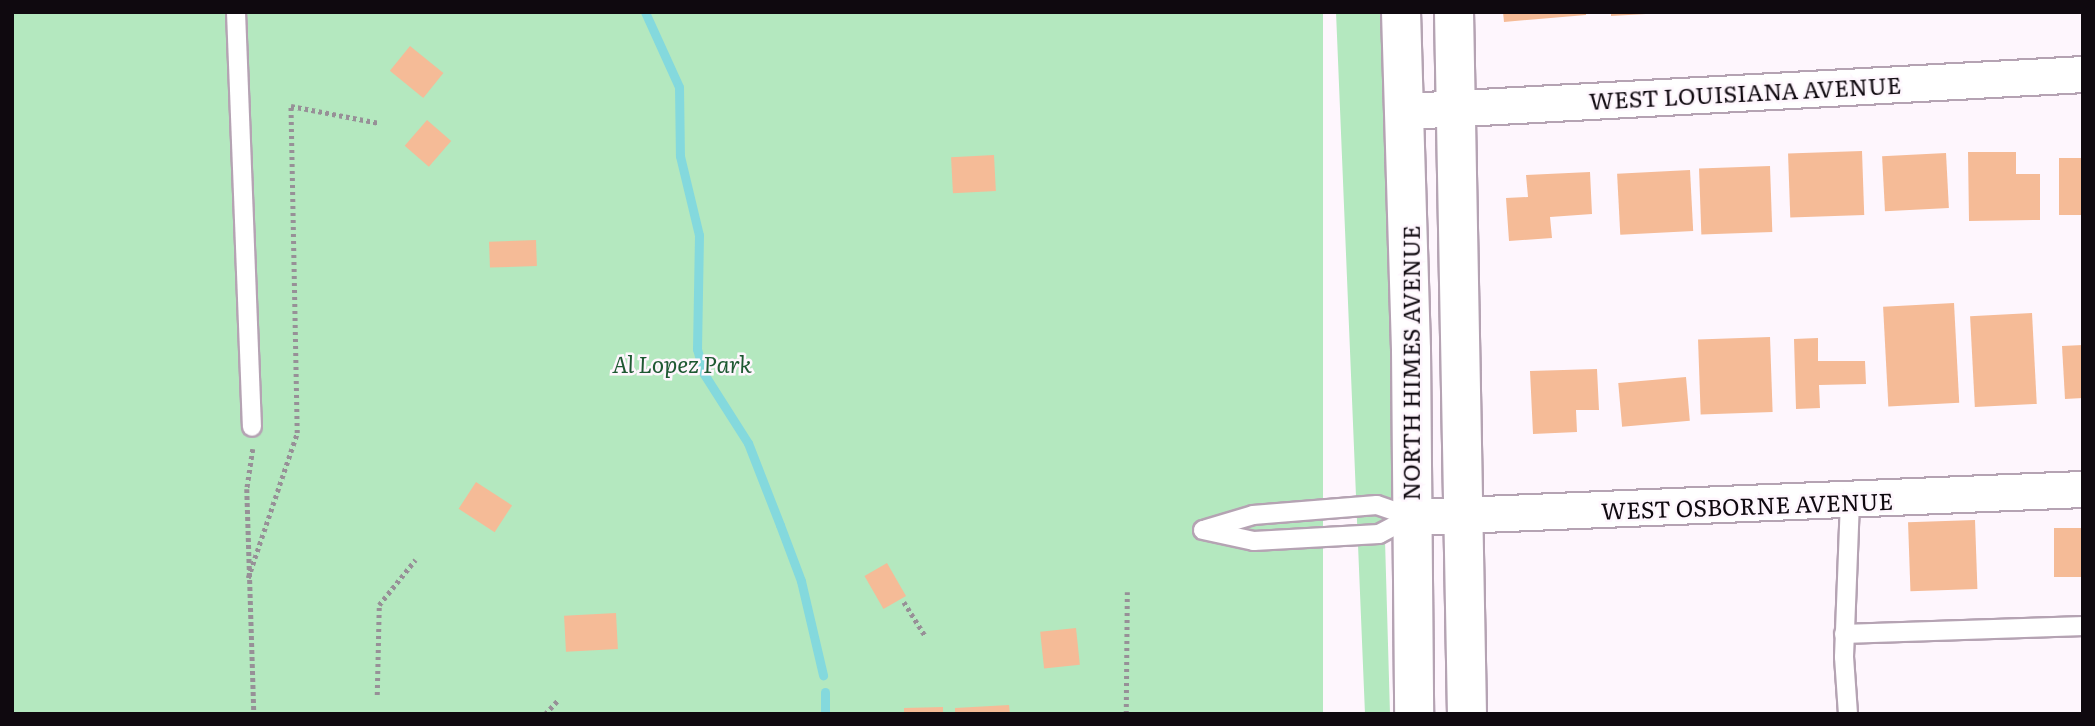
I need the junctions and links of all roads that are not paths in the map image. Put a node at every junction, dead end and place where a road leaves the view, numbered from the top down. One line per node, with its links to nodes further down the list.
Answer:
1 (236, 12): 7 (lane)
2 (1401, 12): 6 (street, NORTH HIMES AVENUE)
3 (1454, 12): 5 (street)
4 (2083, 74): 5 (street, WEST LOUISIANA AVENUE)
5 (1456, 107): 6 (street, WEST LOUISIANA AVENUE); 10 (street)
6 (1407, 111): 11 (street, NORTH HIMES AVENUE)
7 (252, 426)
8 (2083, 489): 9 (street, WEST OSBORNE AVENUE)
9 (1850, 501): 10 (street, WEST OSBORNE AVENUE); 13 (lane)
10 (1463, 516): 11 (street, WEST OSBORNE AVENUE); 15 (street)
11 (1411, 517): 11 (lane); 14 (street, NORTH HIMES AVENUE)
12 (2083, 626): 13 (lane)
13 (1844, 634): 16 (lane)
14 (1414, 714)
15 (1466, 714)
16 (1848, 714)

